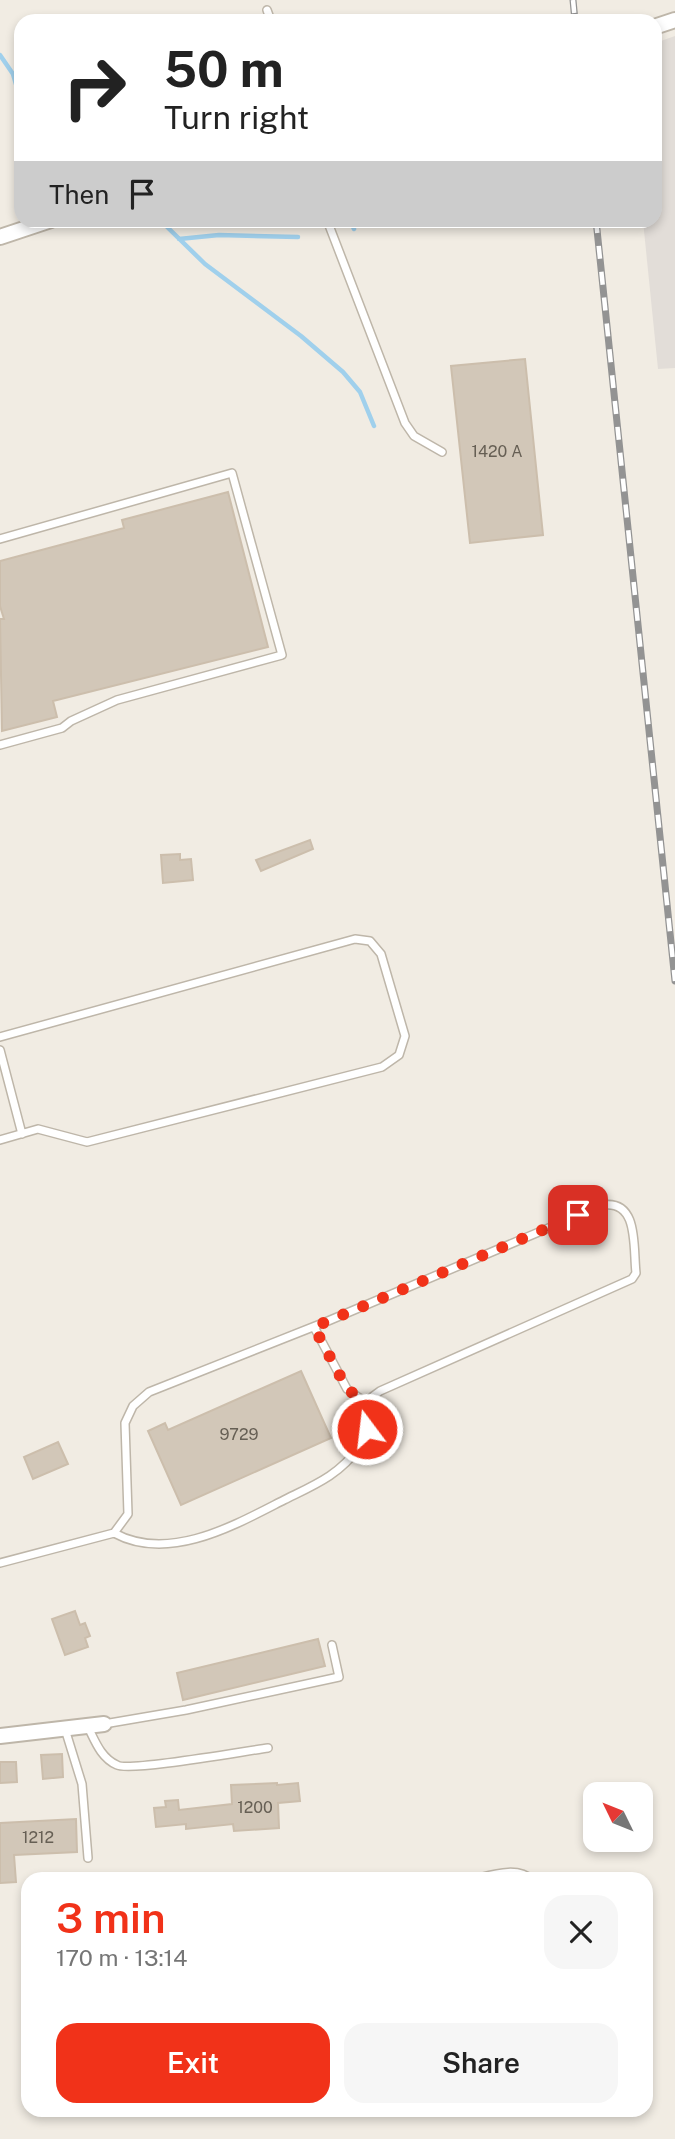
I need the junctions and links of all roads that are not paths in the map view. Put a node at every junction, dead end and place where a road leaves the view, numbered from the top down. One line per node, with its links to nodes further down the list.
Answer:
1 (267, 10): 2 (lane)
2 (268, 14)
3 (27, 228): 5 (street)
4 (330, 228): 6 (lane)
5 (0, 237)
6 (442, 452)
7 (0, 539): 8 (lane)
8 (0, 745)
9 (0, 1037): 11 (lane)
10 (0, 1050): 11 (lane)
11 (22, 1134): 12 (lane)
12 (0, 1140)
13 (314, 1327): 14 (lane); 14 (lane); 15 (lane)
14 (365, 1402): 15 (lane)
15 (114, 1533): 16 (lane)
16 (0, 1563)
17 (332, 1645): 18 (lane)
18 (104, 1724): 19 (street)
19 (88, 1726): 20 (street); 22 (lane)
20 (65, 1728): 21 (street); 23 (lane)
21 (0, 1736)
22 (268, 1748)
23 (88, 1858)

